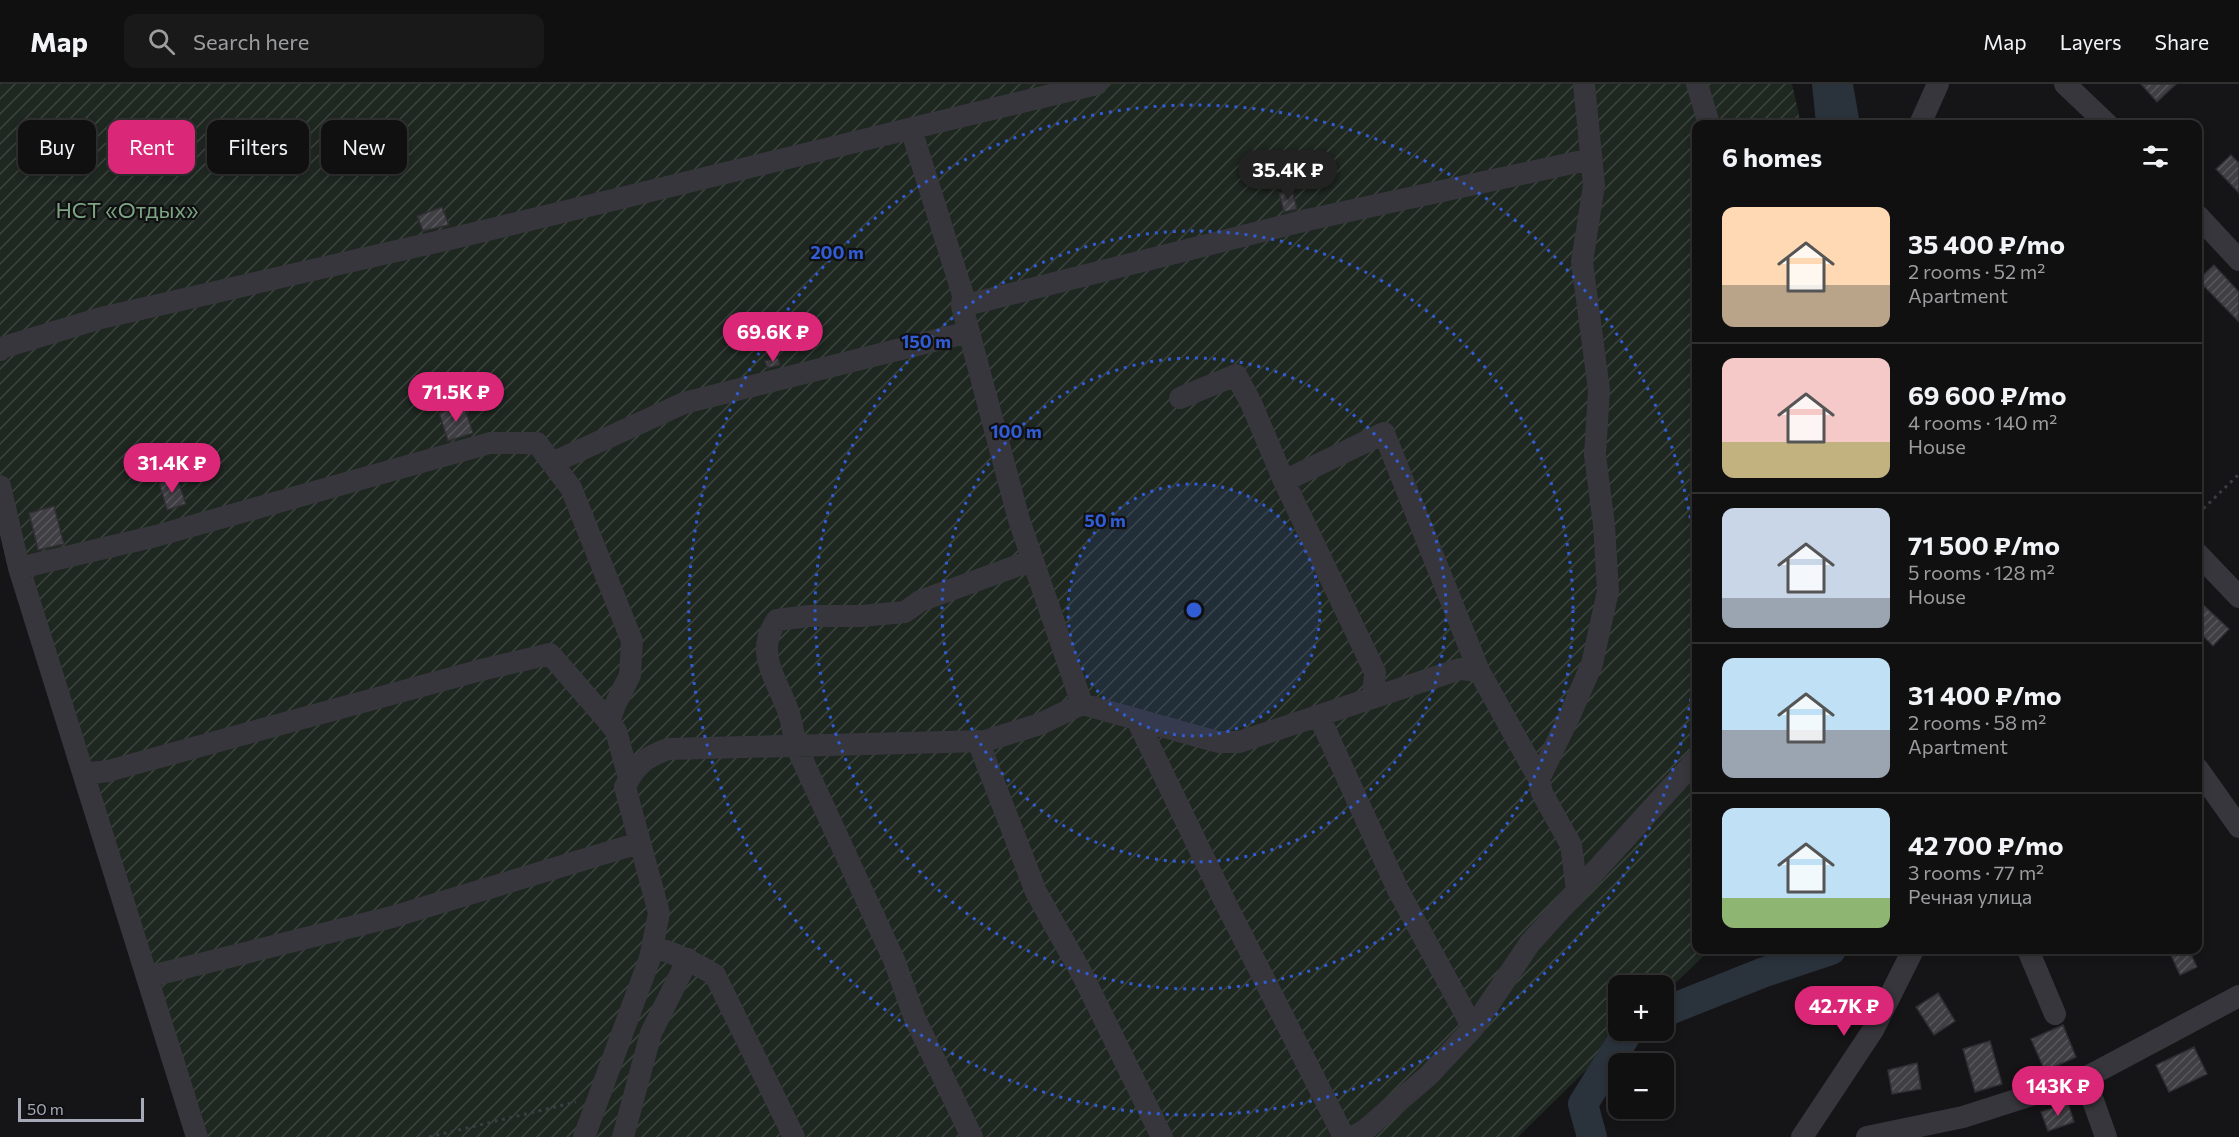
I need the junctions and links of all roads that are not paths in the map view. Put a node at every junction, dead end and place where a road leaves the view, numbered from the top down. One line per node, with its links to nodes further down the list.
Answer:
1 (1098, 84): 9 (street)
2 (1584, 84): 10 (street)
3 (1697, 84): 6 (street)
4 (1938, 84): 7 (street)
5 (2065, 84): 8 (street)
6 (1708, 120)
7 (1922, 120)
8 (2102, 120)
9 (911, 129): 13 (street); 15 (street)
10 (1591, 159): 13 (street); 36 (street)
11 (2202, 220): 12 (street)
12 (2239, 260)
13 (962, 306): 14 (street)
14 (969, 332): 17 (street); 21 (street)
15 (0, 348)
16 (1180, 398): 18 (street)
17 (552, 463): 22 (street); 29 (street)
18 (1284, 482): 24 (street); 25 (street)
19 (0, 486): 22 (street)
20 (2202, 558): 23 (street)
21 (1033, 560): 26 (street); 31 (street)
22 (19, 568): 33 (street)
23 (2239, 597)
24 (1479, 671): 25 (street); 36 (street)
25 (1373, 698): 27 (street)
26 (1082, 704): 28 (street); 30 (street)
27 (1319, 716): 28 (street); 47 (street)
28 (1137, 720): 57 (street)
29 (609, 722): 33 (street); 35 (street)
30 (978, 741): 31 (street); 56 (street)
31 (796, 746): 35 (street); 55 (street)
32 (1692, 764): 39 (street)
33 (84, 774): 44 (street)
34 (2202, 775): 37 (street)
35 (629, 778): 38 (street)
36 (1539, 779): 39 (street)
37 (2239, 827)
38 (639, 843): 40 (street); 44 (street)
39 (1577, 890): 47 (street)
40 (653, 946): 43 (street); 49 (street)
41 (1911, 954): 59 (street)
42 (2030, 954): 46 (street)
43 (688, 959): 53 (street); 54 (street)
44 (147, 977): 50 (street)
45 (2239, 996): 48 (street)
46 (2055, 1014)
47 (1473, 1028): 58 (street)
48 (2085, 1078): 60 (street); 61 (street)
49 (597, 1101): 51 (street); 52 (street)
50 (197, 1137)
51 (584, 1137)
52 (601, 1137)
53 (622, 1137)
54 (794, 1137)
55 (972, 1137)
56 (1162, 1137)
57 (1344, 1137)
58 (1353, 1137)
59 (1802, 1137)
60 (1867, 1137)
61 (2106, 1137)

